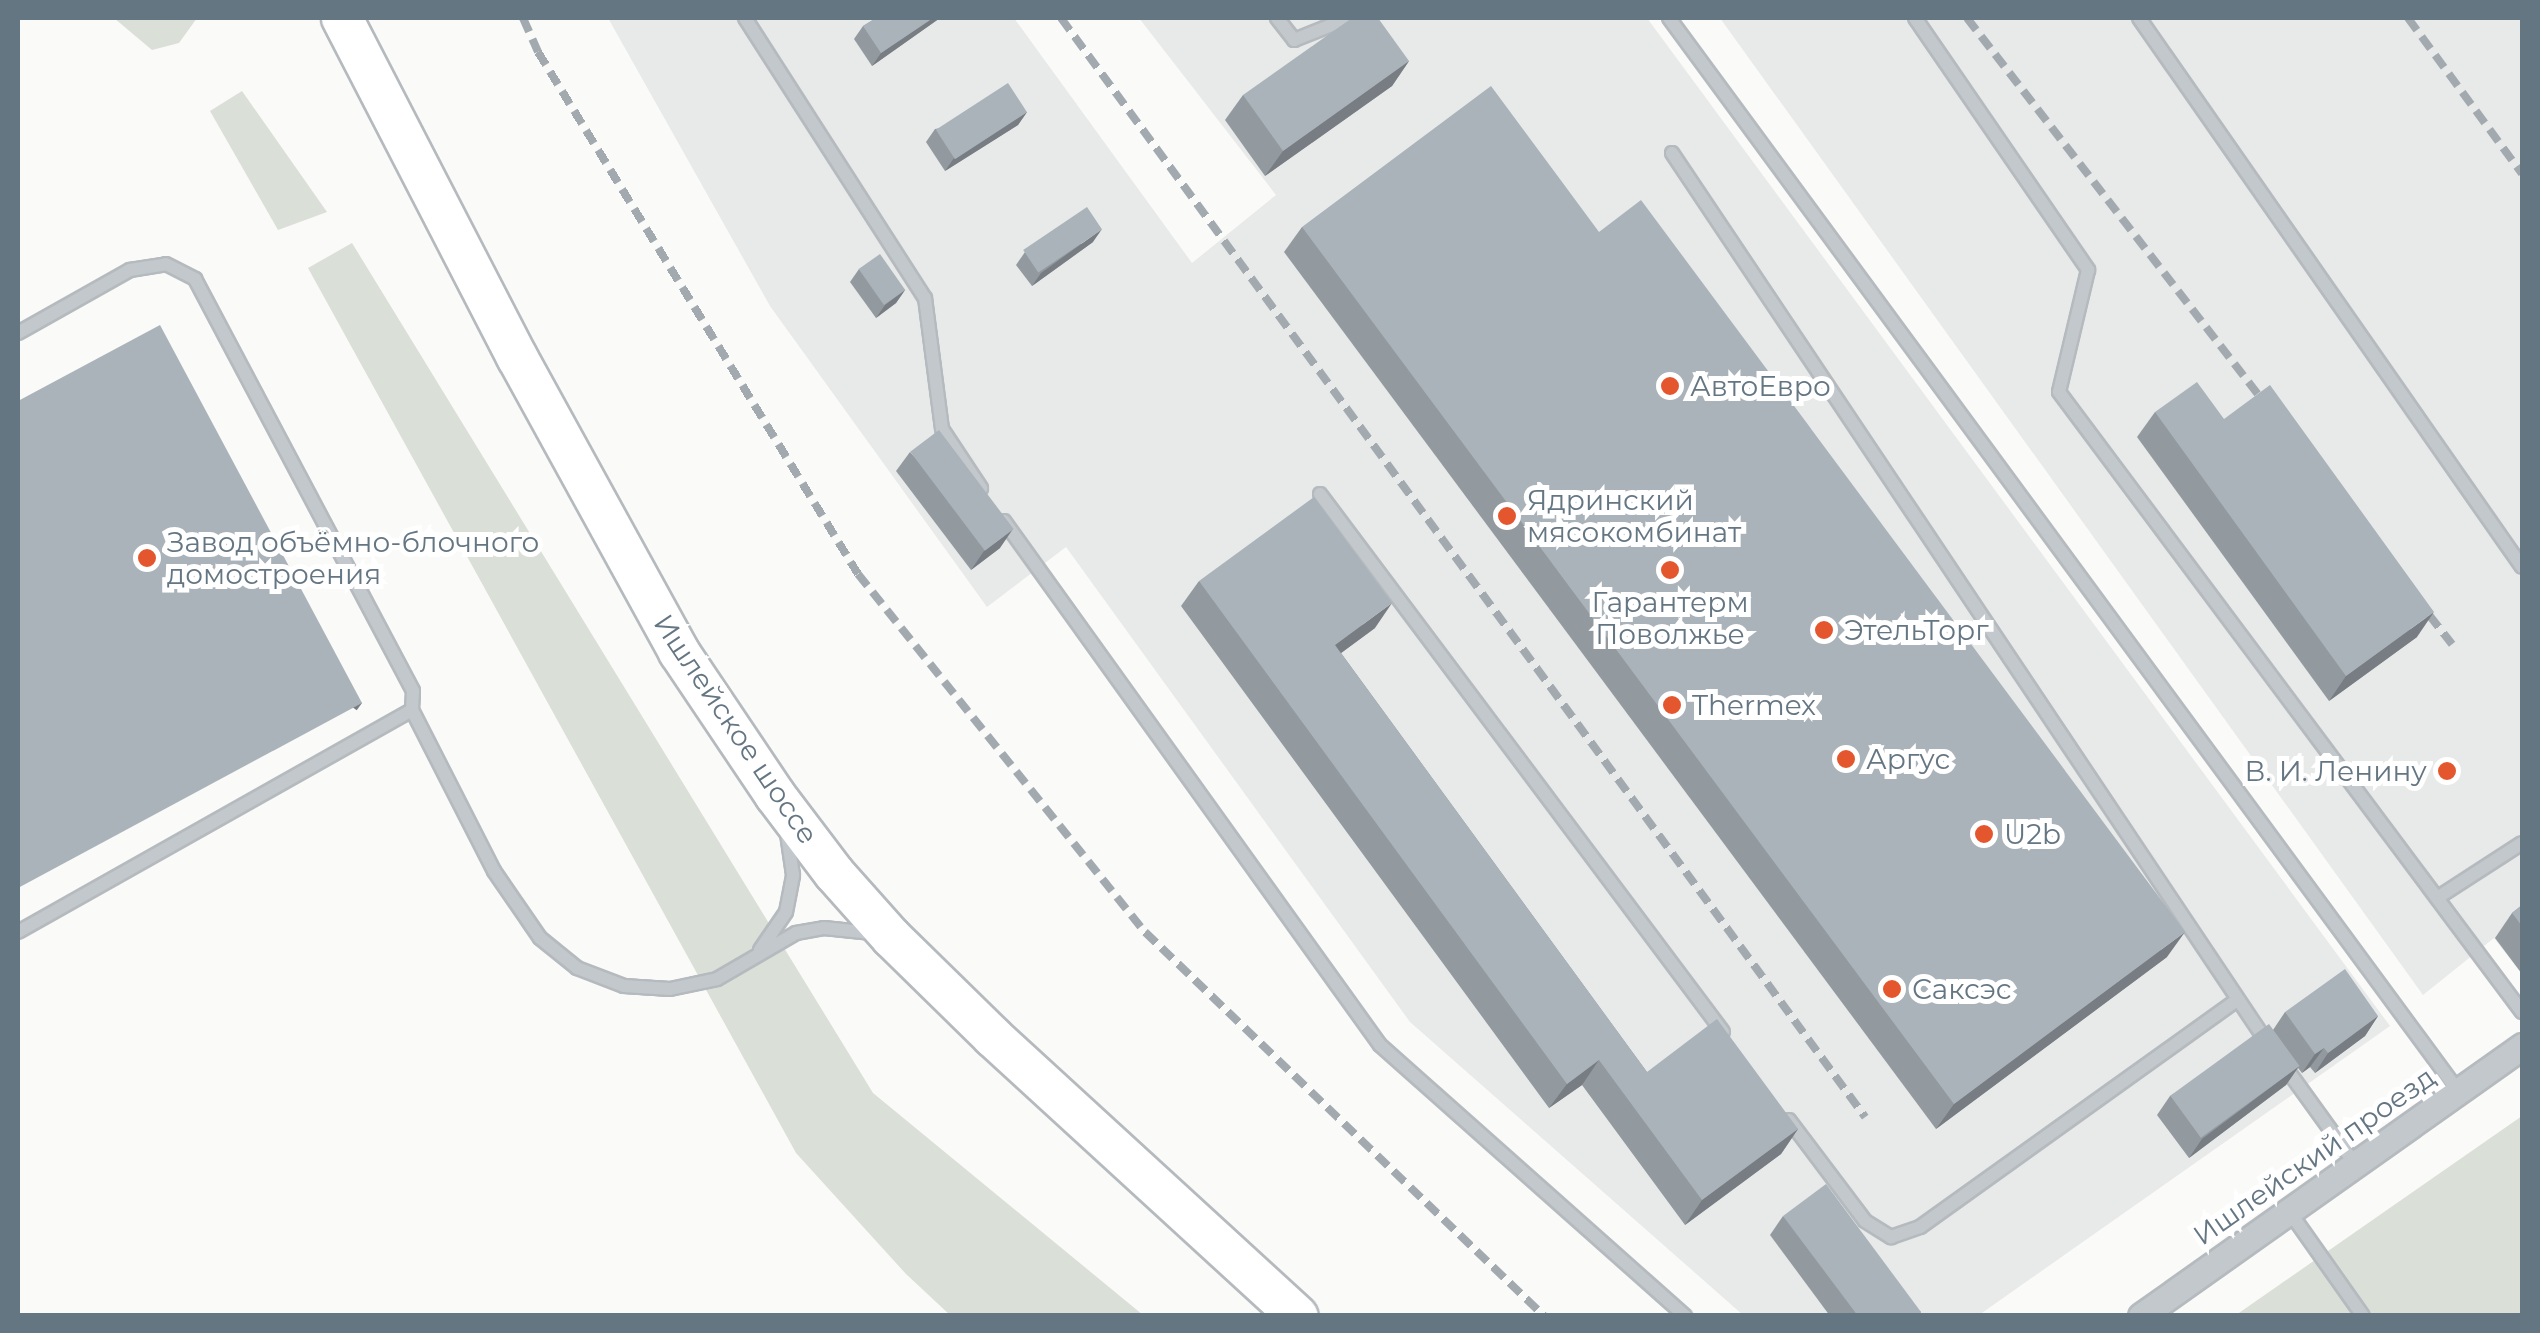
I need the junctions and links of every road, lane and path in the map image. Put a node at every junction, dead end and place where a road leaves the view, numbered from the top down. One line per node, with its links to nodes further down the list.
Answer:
1 (342, 18): 13 (main road, Ишлейское шоссе)
2 (745, 18): 28 (lane)
3 (1277, 18): 4 (lane)
4 (1349, 18)
5 (1668, 18): 23 (lane)
6 (1915, 18): 15 (lane)
7 (2139, 18): 11 (lane)
8 (1672, 152): 19 (lane)
9 (18, 334): 12 (lane)
10 (1320, 494): 22 (lane)
11 (2522, 566)
12 (412, 710): 16 (lane); 18 (lane)
13 (775, 794): 17 (main road, Ишлейское шоссе); 18 (lane)
14 (2522, 843): 15 (lane)
15 (2438, 898): 20 (lane)
16 (18, 932)
17 (892, 938): 18 (lane); 27 (main road, Ишлейское шоссе)
18 (758, 952)
19 (2237, 1000): 24 (lane); 25 (lane)
20 (2522, 1012)
21 (2522, 1046): 23 (street, Ишлейский проезд)
22 (1734, 1048)
23 (2458, 1091): 25 (street, Ишлейский проезд)
24 (1782, 1111)
25 (2355, 1164): 26 (street, Ишлейский проезд)
26 (2289, 1211): 29 (street, Ишлейский проезд); 30 (lane)
27 (1296, 1316)
28 (1685, 1316)
29 (2141, 1316)
30 (2363, 1316)

